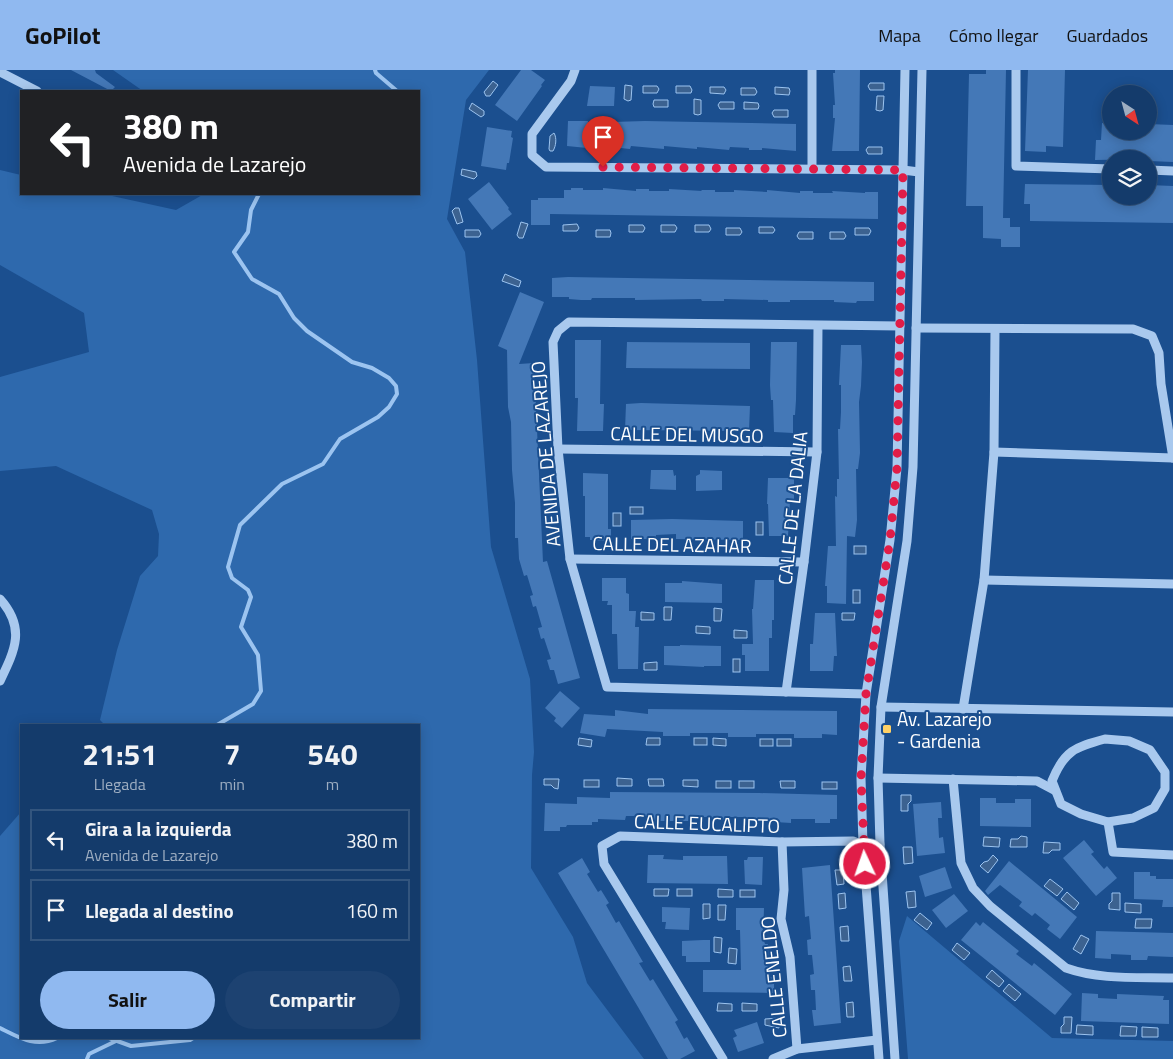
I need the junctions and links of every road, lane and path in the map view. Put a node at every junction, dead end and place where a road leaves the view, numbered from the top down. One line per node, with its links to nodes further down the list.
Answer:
1 (575, 70): 8 (street)
2 (812, 70): 8 (street)
3 (905, 70): 10 (street)
4 (922, 70): 13 (street)
5 (1016, 70): 9 (street)
6 (0, 72): 7 (street)
7 (35, 90)
8 (812, 169): 10 (street)
9 (1102, 169)
10 (903, 170): 13 (street); 15 (street)
11 (1157, 170): 12 (street)
12 (1173, 171)
13 (919, 172): 16 (street)
14 (818, 326): 15 (street, AVENIDA DE LAZAREJO); 18 (street, AVENIDA DE LAZAREJO); 19 (street, CALLE DE LA DALIA)
15 (900, 326): 29 (street)
16 (916, 328): 17 (street); 30 (street)
17 (995, 329): 20 (street); 21 (street)
18 (558, 449): 19 (street, CALLE DEL MUSGO); 22 (street, AVENIDA DE LAZAREJO)
19 (816, 452): 23 (street, CALLE DE LA DALIA)
20 (994, 452): 21 (street); 24 (street)
21 (1173, 458)
22 (570, 559): 23 (street, CALLE DEL AZAHAR); 28 (street, AVENIDA DE LAZAREJO)
23 (804, 562): 28 (street, CALLE DE LA DALIA)
24 (984, 580): 25 (street); 31 (street)
25 (1173, 584)
26 (0, 599): 27 (street)
27 (0, 681)
28 (786, 692): 29 (street, AVENIDA DE LAZAREJO)
29 (866, 694): 41 (street)
30 (881, 707): 31 (street); 34 (street)
31 (963, 709): 32 (street)
32 (1173, 712)
33 (1056, 770): 36 (street); 37 (street); 38 (street)
34 (878, 778): 35 (street); 40 (street)
35 (954, 779): 36 (street); 43 (street)
36 (1037, 781): 37 (street)
37 (1054, 790): 38 (street)
38 (1108, 822): 42 (street)
39 (782, 842): 41 (street, CALLE EUCALIPTO); 45 (street, CALLE ENELDO); 46 (street, CALLE EUCALIPTO)
40 (880, 844): 41 (street, CALLE EUCALIPTO); 49 (street)
41 (864, 845): 44 (street)
42 (1173, 855)
43 (1173, 978)
44 (877, 1040): 45 (street); 48 (street)
45 (797, 1049): 47 (street)
46 (723, 1059)
47 (773, 1059)
48 (879, 1059)
49 (895, 1059)

